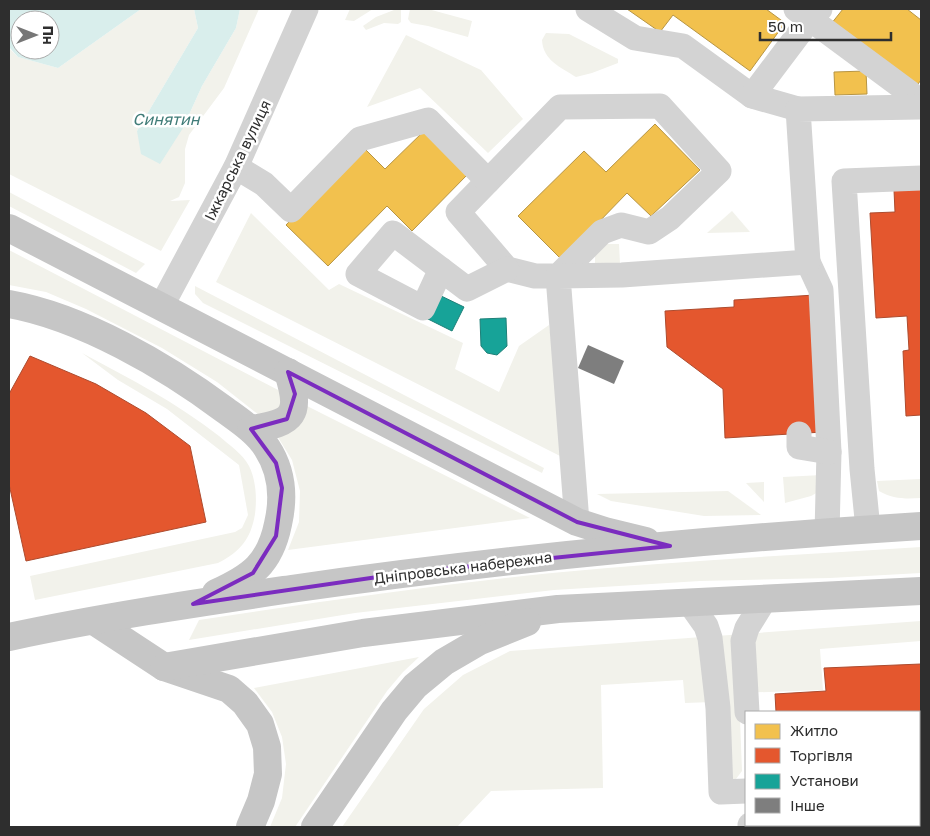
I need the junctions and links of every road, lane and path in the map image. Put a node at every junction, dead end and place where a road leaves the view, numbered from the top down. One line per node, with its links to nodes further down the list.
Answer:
1 (306, 9): 7 (street, Іжкарська вулиця)
2 (588, 9): 4 (street)
3 (809, 12): 4 (street); 5 (street)
4 (752, 96): 6 (street)
5 (918, 96): 6 (street)
6 (798, 109): 11 (street)
7 (236, 167): 9 (street); 16 (street, Іжкарська вулиця)
8 (921, 178): 23 (street)
9 (488, 180): 13 (street); 14 (street)
10 (9, 228): 16 (main road)
11 (808, 262): 14 (street); 20 (street)
12 (441, 269): 13 (street)
13 (506, 269): 14 (street)
14 (558, 276): 21 (street)
15 (9, 304): 18 (main road)
16 (161, 308): 17 (main road)
17 (288, 372): 18 (main road); 21 (main road)
18 (251, 429): 29 (main road)
19 (799, 434): 20 (street)
20 (829, 452): 24 (street)
21 (577, 522): 25 (main road)
22 (921, 526): 23 (main road, Дніпровська набережна)
23 (868, 529): 24 (main road, Дніпровська набережна)
24 (827, 533): 25 (main road, Дніпровська набережна)
25 (670, 546): 29 (main road, Дніпровська набережна)
26 (921, 591): 27 (main road)
27 (765, 599): 28 (main road); 34 (street)
28 (689, 602): 30 (main road); 35 (street)
29 (193, 604): 31 (main road, Дніпровська набережна)
30 (558, 609): 33 (main road); 37 (main road)
31 (94, 621): 32 (main road, Дніпровська набережна); 33 (main road)
32 (9, 637)
33 (164, 667): 36 (main road)
34 (747, 711)
35 (745, 791)
36 (250, 827)
37 (316, 827)

